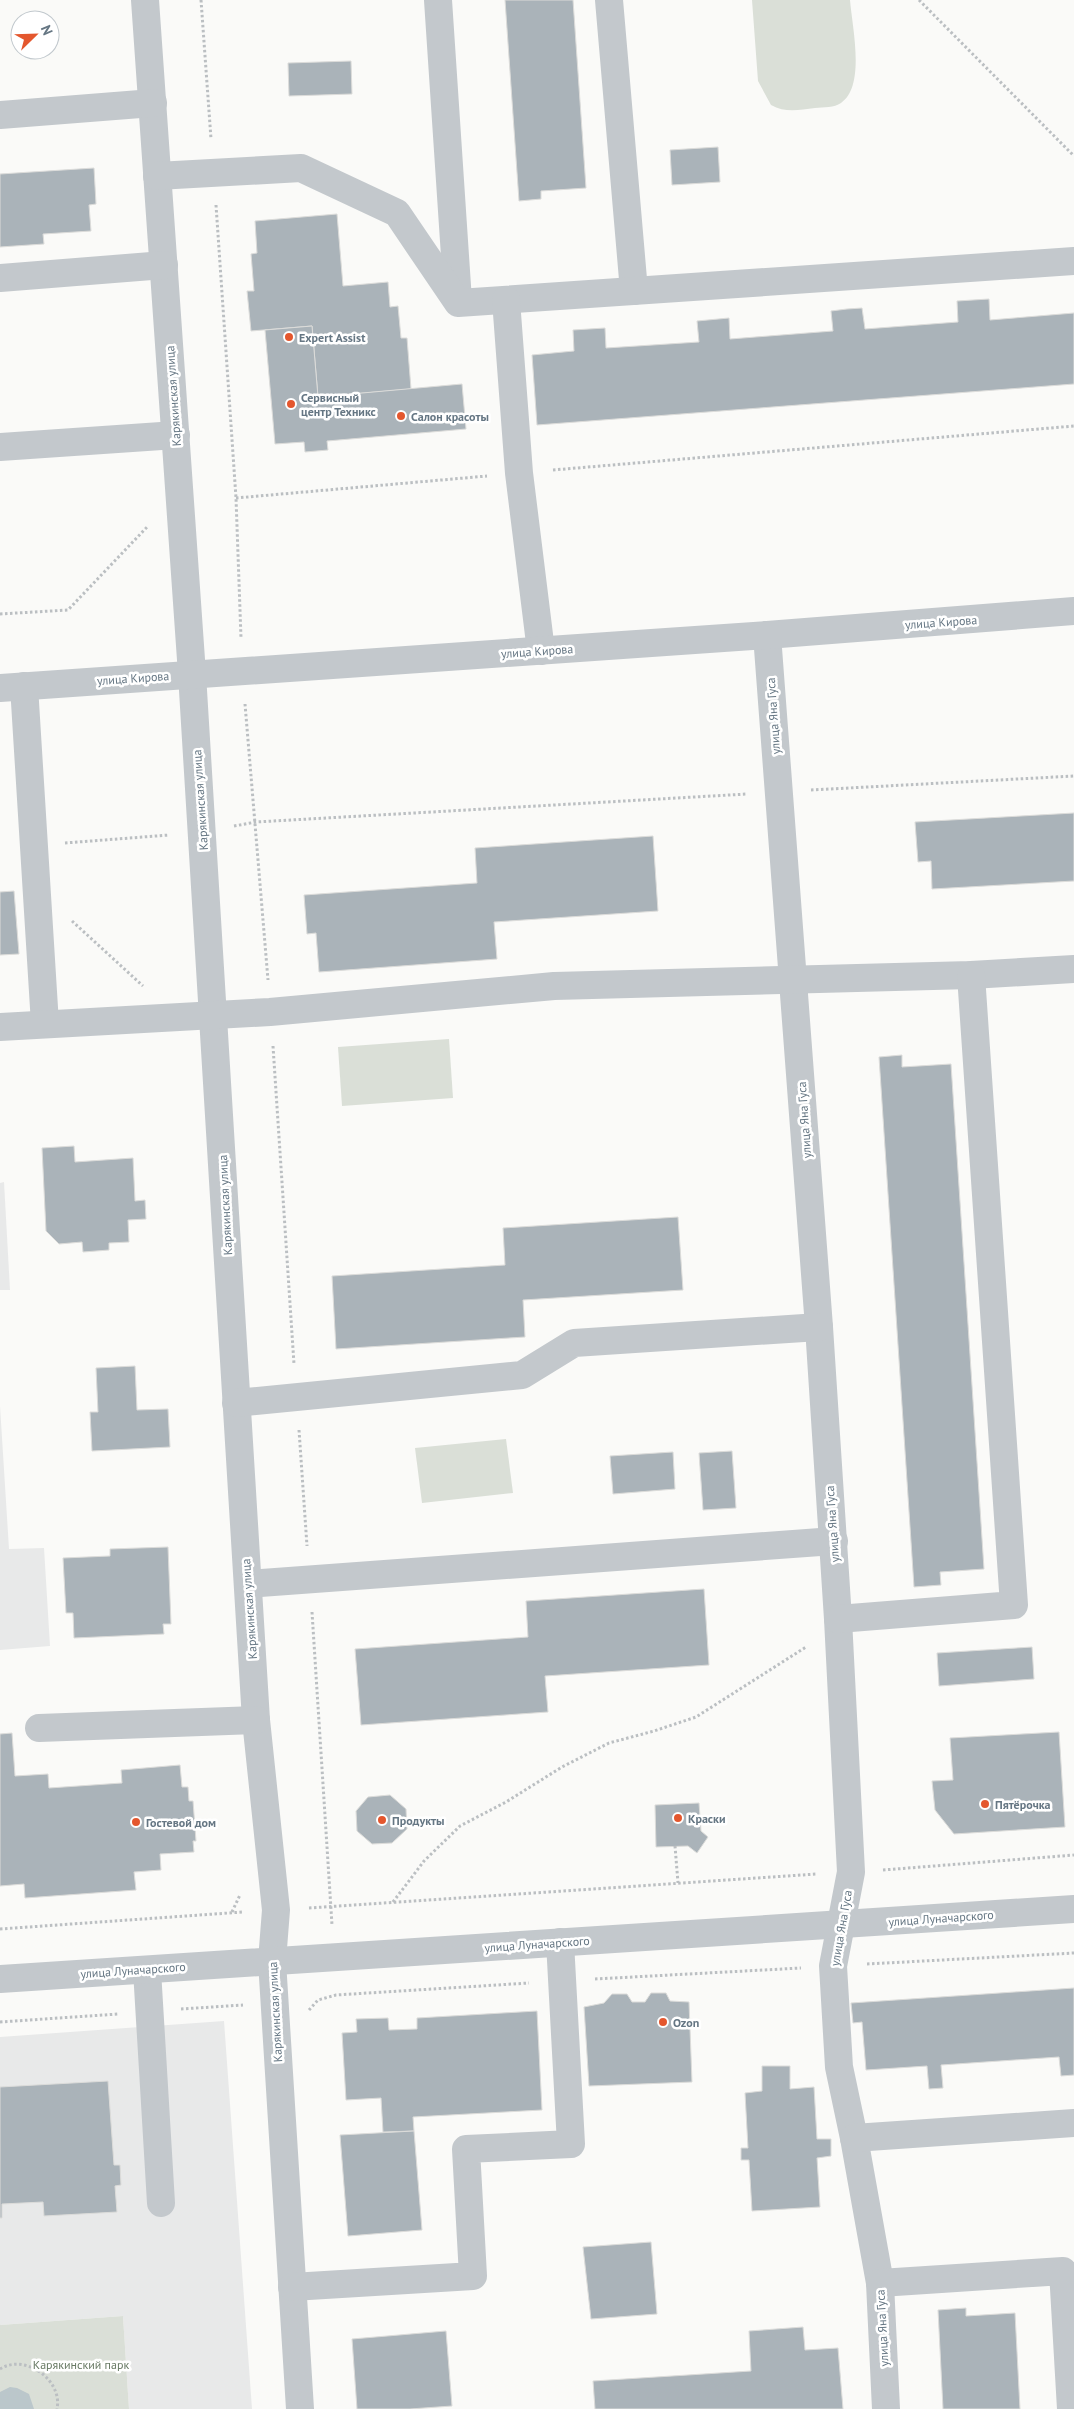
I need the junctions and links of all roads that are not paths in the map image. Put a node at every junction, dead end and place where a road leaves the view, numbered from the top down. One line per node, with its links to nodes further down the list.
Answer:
1 (145, 0): 4 (street, Карякинская улица)
2 (438, 0): 12 (street)
3 (609, 0): 10 (street)
4 (152, 103): 5 (street); 6 (street, Карякинская улица)
5 (0, 116)
6 (157, 176): 8 (street, Карякинская улица); 12 (street)
7 (1074, 261): 10 (street)
8 (164, 265): 9 (street); 13 (street, Карякинская улица)
9 (0, 278)
10 (634, 291): 11 (street)
11 (506, 300): 12 (street); 17 (street)
12 (458, 303)
13 (176, 434): 14 (street); 18 (street, Карякинская улица)
14 (0, 446)
15 (1074, 611): 16 (street, улица Кирова)
16 (767, 635): 17 (street, улица Кирова); 22 (street, улица Яна Гуса)
17 (541, 651): 18 (street, улица Кирова)
18 (192, 674): 19 (street, улица Кирова); 23 (street, Карякинская улица)
19 (12, 687): 24 (street)
20 (1074, 969): 21 (street)
21 (971, 975): 22 (street); 30 (street)
22 (794, 979): 23 (street); 26 (street, улица Яна Гуса)
23 (213, 1014): 24 (street); 27 (street, Карякинская улица)
24 (45, 1024): 25 (street)
25 (0, 1027)
26 (820, 1326): 27 (street); 28 (street, улица Яна Гуса)
27 (236, 1403): 29 (street, Карякинская улица)
28 (834, 1541): 29 (street); 30 (street, улица Яна Гуса)
29 (248, 1584): 31 (street, Карякинская улица)
30 (838, 1619): 34 (street, улица Яна Гуса)
31 (256, 1720): 32 (street); 36 (street, Карякинская улица)
32 (39, 1728)
33 (1074, 1909): 34 (street, улица Луначарского)
34 (842, 1924): 35 (street, улица Луначарского); 40 (street, улица Яна Гуса)
35 (560, 1942): 36 (street, улица Луначарского); 43 (street)
36 (272, 1961): 37 (street, улица Луначарского); 43 (street, Карякинская улица)
37 (148, 1970): 38 (street, улица Луначарского); 41 (street)
38 (0, 1979)
39 (1074, 2123): 40 (street)
40 (854, 2138): 42 (street, улица Яна Гуса)
41 (161, 2203)
42 (880, 2283): 45 (street, улица Яна Гуса); 46 (street)
43 (292, 2287): 44 (street, Карякинская улица)
44 (300, 2409)
45 (886, 2409)
46 (1071, 2409)

